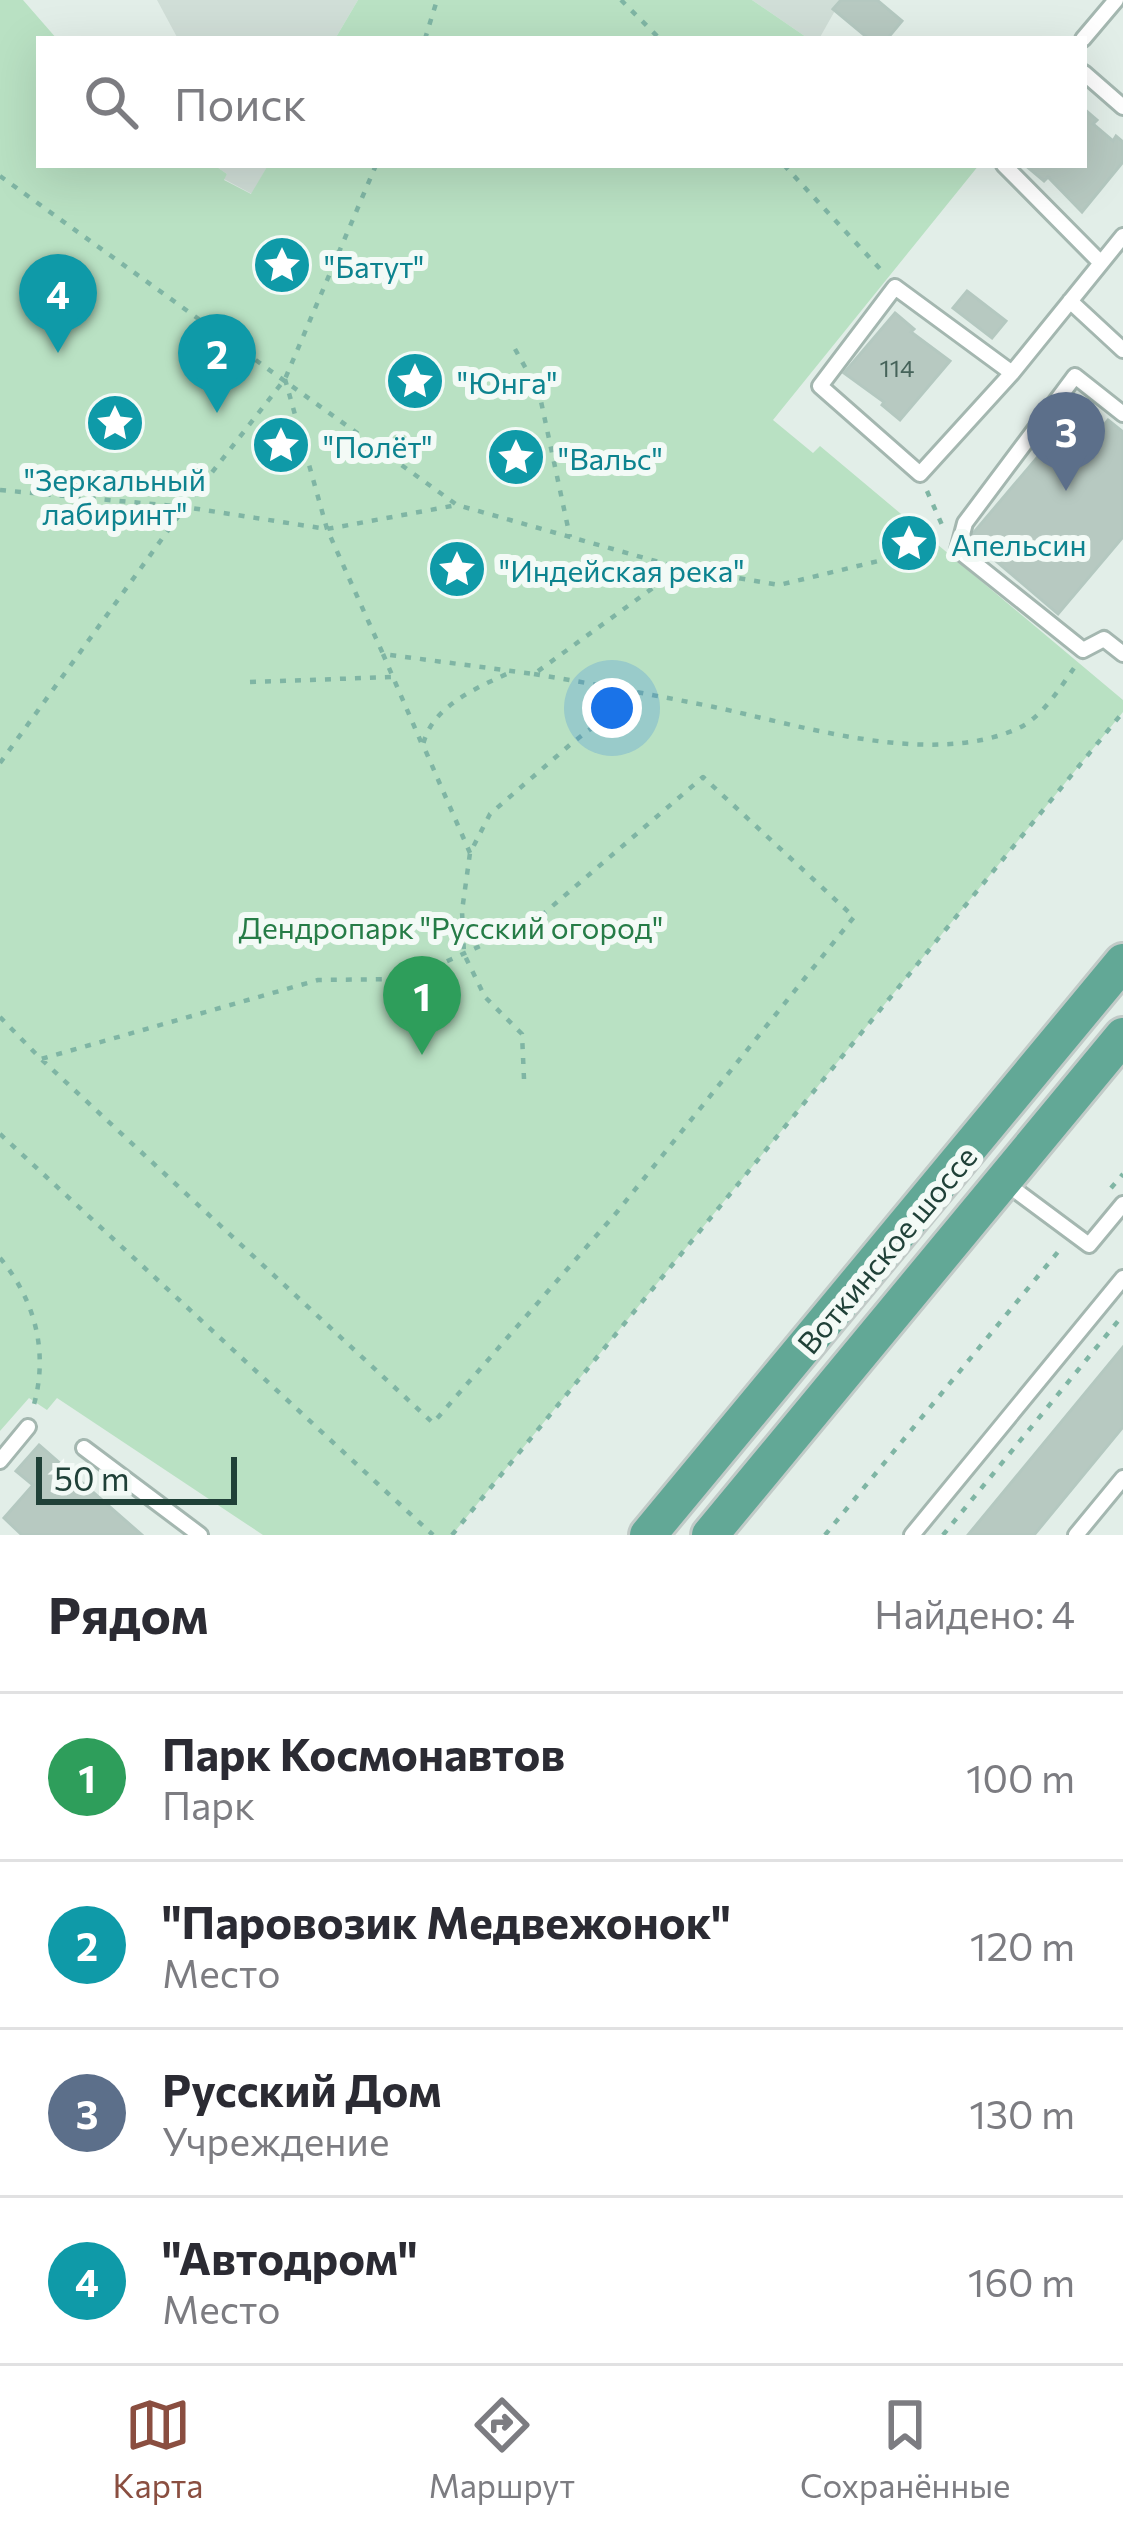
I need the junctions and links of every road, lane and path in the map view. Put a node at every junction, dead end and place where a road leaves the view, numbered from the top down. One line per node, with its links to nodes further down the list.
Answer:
1 (437, 0): 4 (path)
2 (621, 0): 5 (path)
3 (1116, 0): 6 (lane)
4 (426, 36)
5 (657, 36)
6 (1086, 36)
7 (1087, 76): 8 (lane)
8 (1123, 107)
9 (375, 168): 20 (path)
10 (787, 168): 15 (path)
11 (1007, 168): 14 (lane)
12 (0, 176): 20 (path)
13 (1123, 236): 14 (lane)
14 (1101, 263): 16 (lane)
15 (895, 287): 19 (lane); 22 (lane)
16 (1070, 301): 18 (lane); 19 (lane)
17 (515, 349): 27 (path)
18 (1123, 350)
19 (1012, 373): 22 (lane)
20 (285, 379): 24 (path); 25 (path); 26 (path)
21 (1123, 414): 28 (lane)
22 (920, 474): 28 (path)
23 (0, 490): 25 (path)
24 (457, 505): 26 (path); 27 (path)
25 (184, 507): 26 (path); 40 (path)
26 (327, 529): 31 (path)
27 (570, 537): 29 (path)
28 (958, 550): 29 (path); 30 (lane)
29 (680, 568): 34 (path)
30 (1083, 650): 32 (lane); 37 (path)
31 (383, 654): 33 (path); 35 (path)
32 (1123, 654)
33 (513, 671): 34 (path); 39 (path)
34 (534, 674): 37 (path)
35 (393, 677): 36 (path); 39 (path)
36 (250, 682)
37 (639, 692): 41 (path)
38 (1123, 712): 63 (path)
39 (423, 745): 41 (path)
40 (0, 763)
41 (470, 853): 42 (path)
42 (464, 954): 46 (path); 46 (path); 47 (path)
43 (1123, 962): 64 (main road, Воткинское шоссе)
44 (0, 1017): 46 (path)
45 (1123, 1036): 50 (main road, Воткинское шоссе)
46 (40, 1059)
47 (524, 1079)
48 (0, 1134): 62 (path)
49 (1123, 1174): 51 (path)
50 (1003, 1181): 53 (lane); 65 (main road, Воткинское шоссе)
51 (1110, 1189)
52 (1123, 1204): 53 (lane)
53 (1072, 1236): 66 (path)
54 (0, 1258): 57 (path)
55 (1123, 1278): 67 (lane)
56 (1123, 1315): 68 (path)
57 (28, 1427): 59 (lane)
58 (84, 1448): 61 (lane)
59 (0, 1461)
60 (1123, 1478): 69 (lane)
61 (200, 1535)
62 (433, 1535)
63 (452, 1535)
64 (648, 1535)
65 (710, 1535)
66 (825, 1535)
67 (912, 1535)
68 (943, 1535)
69 (1076, 1535)

